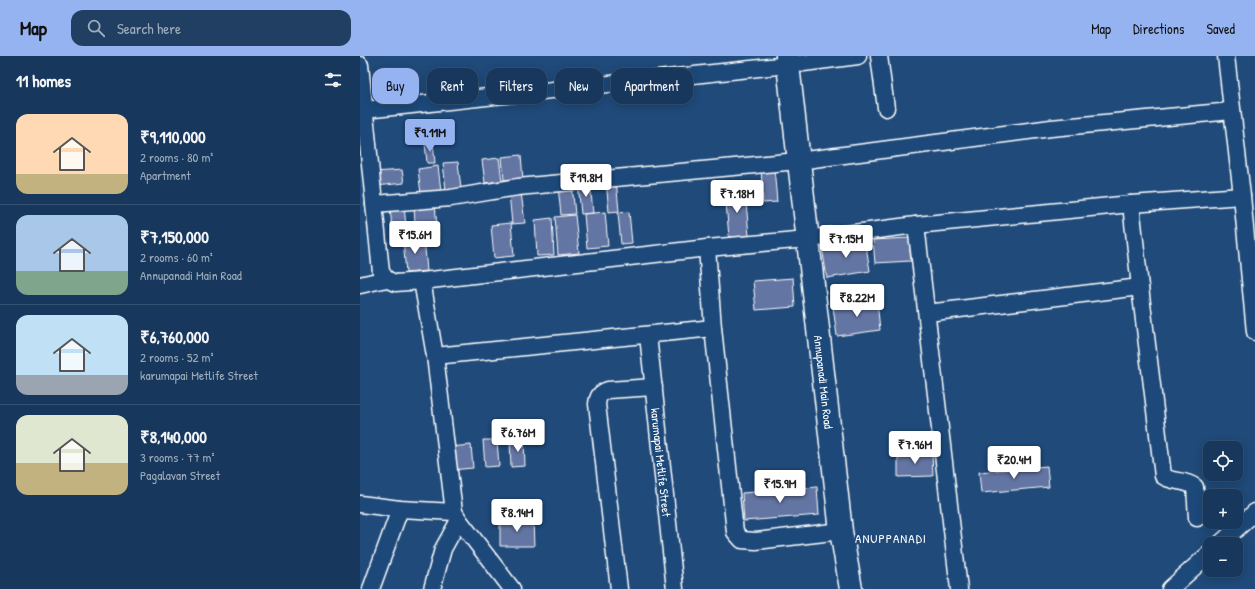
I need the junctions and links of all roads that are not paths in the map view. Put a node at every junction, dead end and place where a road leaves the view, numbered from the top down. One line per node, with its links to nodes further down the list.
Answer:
1 (858, 56): 4 (street)
2 (879, 56): 6 (street)
3 (1226, 56): 8 (street)
4 (787, 60): 7 (street); 9 (street, Annupanadi Main Road)
5 (360, 66): 7 (street)
6 (886, 108)
7 (365, 110): 11 (street)
8 (1232, 111): 9 (street); 10 (street)
9 (798, 161): 11 (street); 14 (street, Annupanadi Main Road)
10 (1242, 196): 12 (street); 22 (street)
11 (374, 204): 16 (street)
12 (1131, 204): 13 (street); 19 (street)
13 (916, 225): 14 (street); 20 (street)
14 (807, 238): 15 (street); 31 (street, Annupanadi Main Road)
15 (707, 248): 17 (street); 21 (street)
16 (386, 279): 17 (street); 18 (street)
17 (422, 281): 24 (street)
18 (360, 284)
19 (1140, 287): 20 (street); 30 (street)
20 (927, 313): 40 (street)
21 (713, 328): 23 (street); 31 (street)
22 (1255, 332)
23 (648, 335): 24 (street); 25 (street, karumapai Metlife Street)
24 (435, 356): 29 (street)
25 (654, 387): 37 (street); 38 (street, karumapai Metlife Street)
26 (360, 504): 27 (street)
27 (400, 508): 29 (street); 34 (street)
28 (1255, 512): 32 (street)
29 (456, 516): 35 (street); 36 (street)
30 (1197, 518)
31 (841, 531): 39 (street, Annupanadi Main Road)
32 (1228, 537)
33 (1203, 559): 41 (street)
34 (371, 589)
35 (432, 589)
36 (512, 589)
37 (619, 589)
38 (675, 589)
39 (851, 589)
40 (959, 589)
41 (1170, 589)

